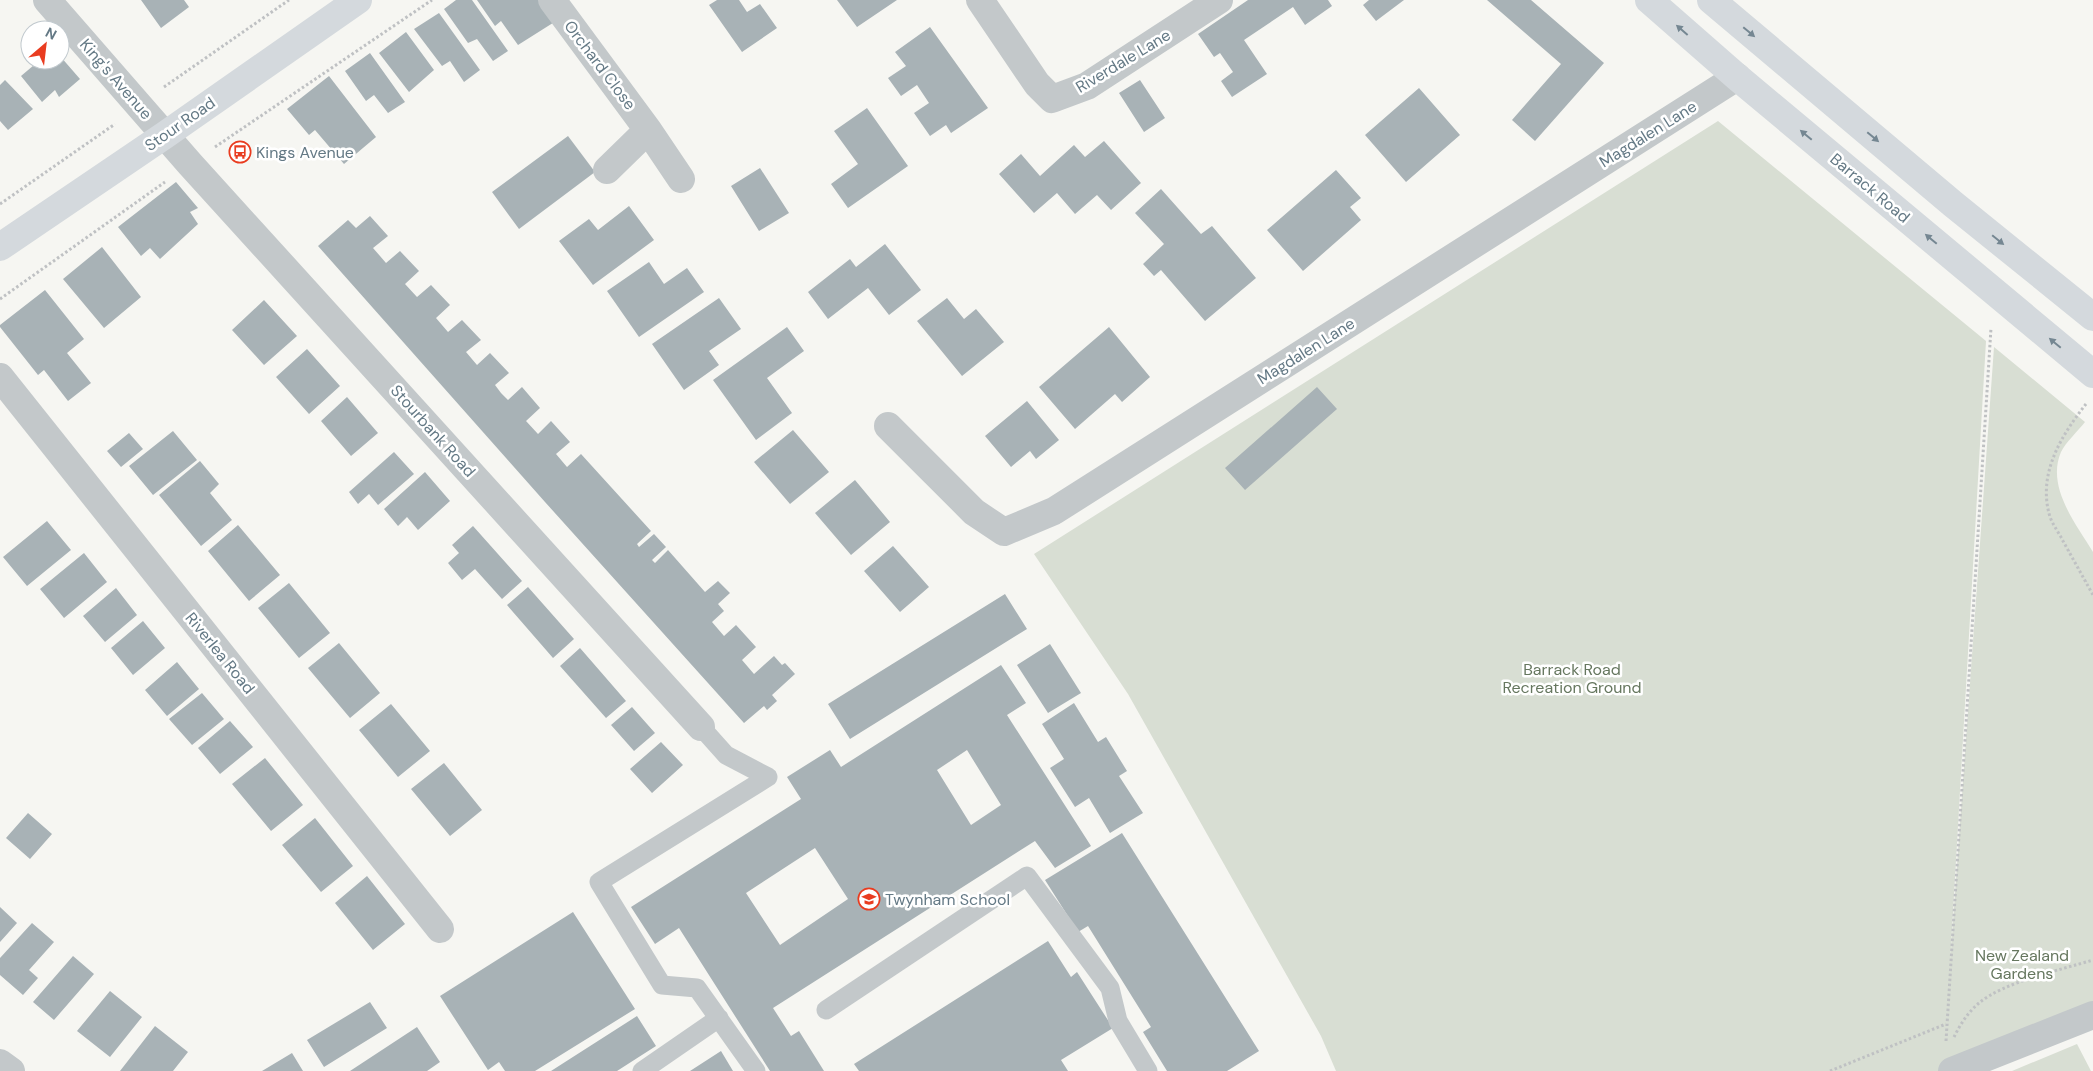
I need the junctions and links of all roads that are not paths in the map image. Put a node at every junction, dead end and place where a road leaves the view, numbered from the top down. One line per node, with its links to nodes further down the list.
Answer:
1 (47, 0): 10 (street, King's Avenue)
2 (358, 0): 10 (main road, Stour Road)
3 (552, 0): 9 (street, Orchard Close)
4 (980, 0): 5 (street, Riverdale Lane)
5 (1219, 0)
6 (1649, 0): 8 (main road, Barrack Road, one-way to 6)
7 (1711, 0): 14 (main road, one-way to 14)
8 (1737, 77): 15 (main road, Barrack Road, one-way to 8); 17 (street, Magdalen Lane)
9 (648, 130): 11 (street); 12 (street, Orchard Close)
10 (165, 135): 13 (main road, Stour Road); 18 (street, Stourbank Road)
11 (607, 170)
12 (681, 179)
13 (0, 246)
14 (2093, 317)
15 (2093, 374)
16 (0, 377): 19 (street, Riverlea Road)
17 (888, 426)
18 (701, 728): 22 (lane)
19 (440, 929)
20 (826, 1010): 28 (lane)
21 (2092, 1016): 23 (street)
22 (719, 1018): 26 (lane); 27 (lane)
23 (1949, 1060)
24 (0, 1063): 25 (street)
25 (10, 1071)
26 (642, 1071)
27 (756, 1071)
28 (1148, 1071)

